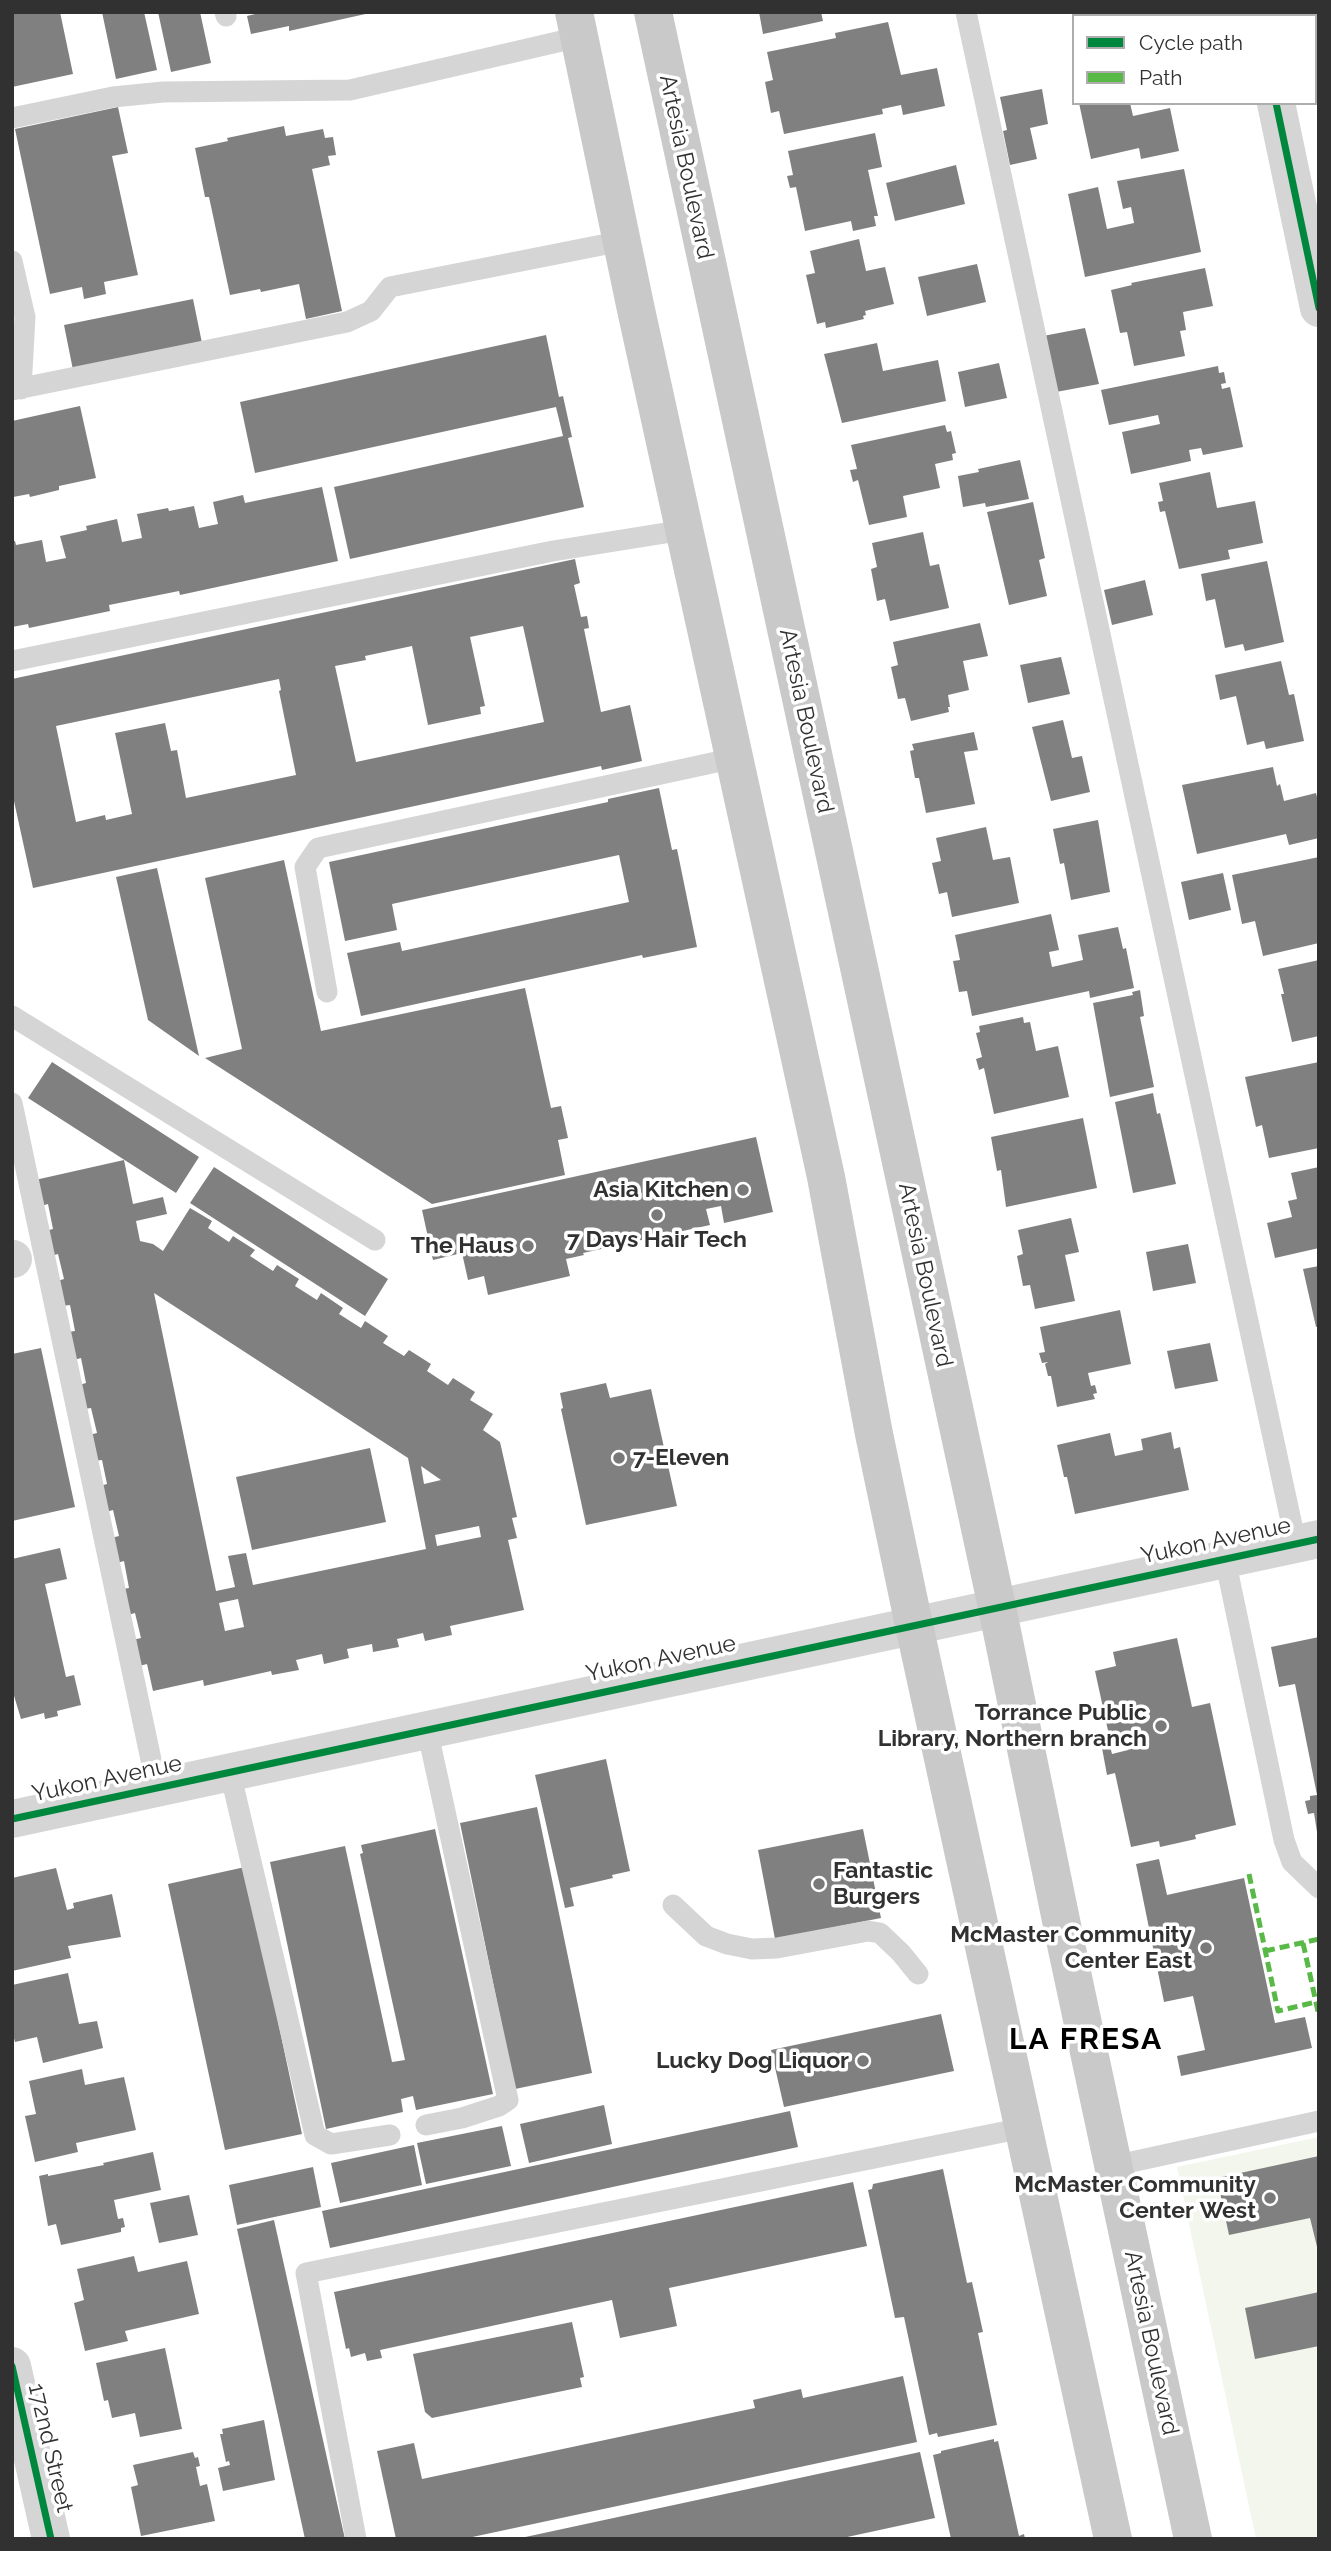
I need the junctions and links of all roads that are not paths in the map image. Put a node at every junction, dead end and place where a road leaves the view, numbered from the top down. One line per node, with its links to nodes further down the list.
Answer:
1 (653, 12): 19 (main road, Artesia Boulevard)
2 (966, 12): 17 (lane)
3 (576, 25): 5 (lane); 6 (main road)
4 (1276, 105): 8 (street)
5 (12, 118)
6 (622, 241): 9 (lane); 10 (main road)
7 (12, 261): 9 (lane)
8 (1319, 308)
9 (17, 389)
10 (684, 530): 11 (lane); 12 (main road)
11 (12, 661)
12 (735, 758): 13 (lane); 20 (main road)
13 (327, 992)
14 (12, 1016): 16 (lane)
15 (12, 1103): 23 (lane)
16 (375, 1240)
17 (1308, 1542): 18 (street, Yukon Avenue)
18 (1225, 1559): 19 (street, Yukon Avenue); 25 (lane)
19 (997, 1607): 20 (street, Yukon Avenue); 32 (main road, Artesia Boulevard)
20 (914, 1625): 21 (street, Yukon Avenue); 30 (main road)
21 (427, 1729): 22 (street, Yukon Avenue); 29 (lane)
22 (230, 1772): 23 (street, Yukon Avenue); 31 (lane)
23 (157, 1788): 24 (street, Yukon Avenue)
24 (12, 1819)
25 (1319, 1888)
26 (673, 1905): 27 (lane)
27 (918, 1974)
28 (1319, 2121): 32 (lane)
29 (426, 2125)
30 (1023, 2128): 35 (lane); 36 (main road)
31 (390, 2135)
32 (1113, 2166): 37 (main road, Artesia Boulevard)
33 (12, 2366): 34 (street, 172nd Street)
34 (51, 2539)
35 (356, 2539)
36 (1113, 2539)
37 (1193, 2539)

